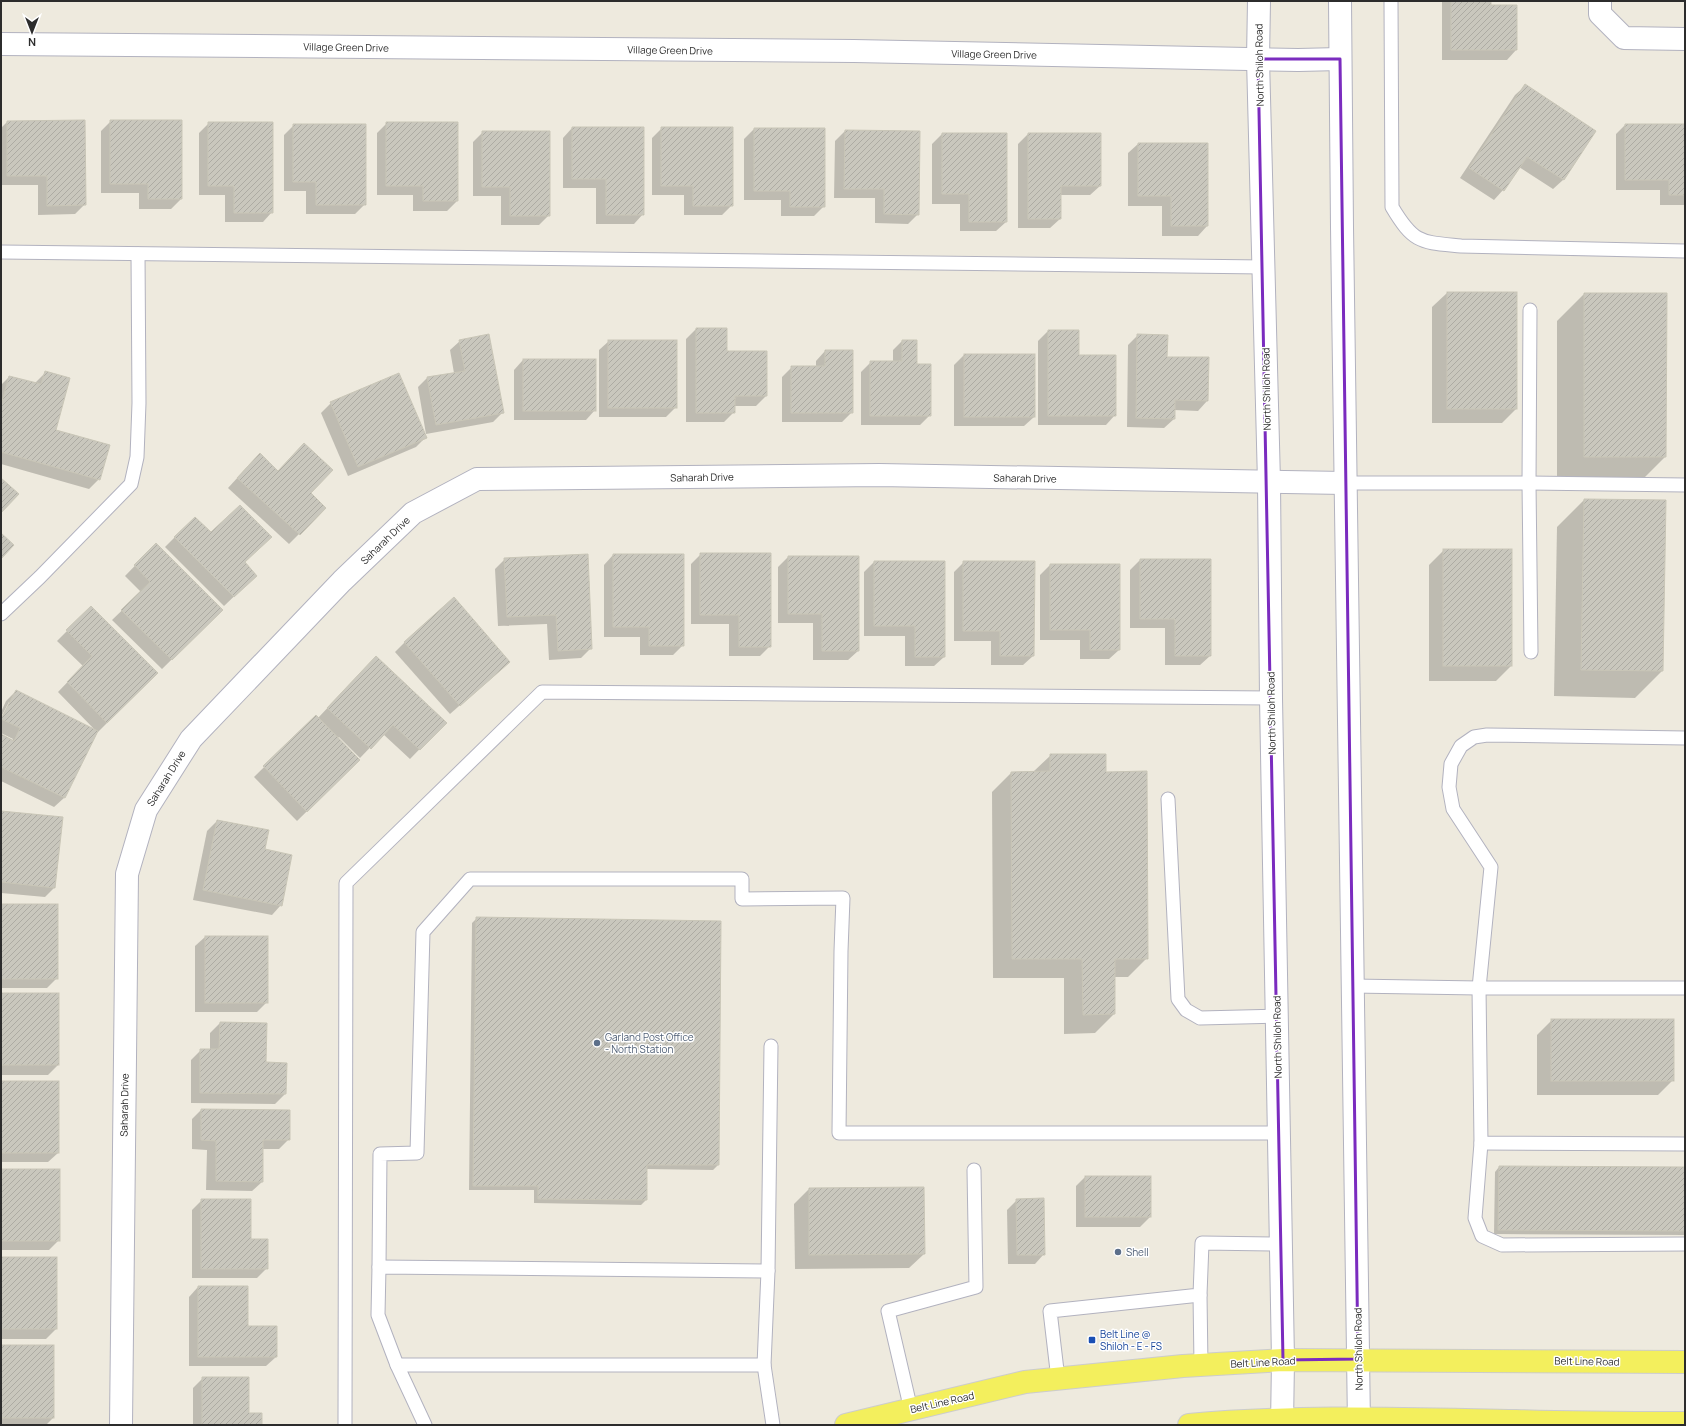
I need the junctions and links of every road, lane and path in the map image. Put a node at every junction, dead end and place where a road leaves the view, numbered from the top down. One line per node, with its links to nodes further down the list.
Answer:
1 (1259, 1): 7 (street, North Shiloh Road)
2 (1340, 1): 8 (street, North Shiloh Road)
3 (1391, 1): 9 (lane)
4 (1600, 1): 5 (street)
5 (1685, 39)
6 (1, 44): 7 (street, Village Green Drive)
7 (1258, 59): 8 (street, Village Green Drive); 12 (street, North Shiloh Road)
8 (1340, 59): 15 (street, North Shiloh Road)
9 (1685, 251)
10 (1, 252): 11 (lane)
11 (138, 254): 12 (lane); 18 (lane)
12 (1264, 267): 14 (street, North Shiloh Road)
13 (1530, 310): 16 (lane)
14 (1269, 482): 15 (street, Saharah Drive); 20 (street, North Shiloh Road); 49 (street, Saharah Drive)
15 (1345, 483): 16 (lane); 23 (street, North Shiloh Road)
16 (1529, 483): 17 (lane); 19 (lane)
17 (1685, 485)
18 (1, 614)
19 (1531, 652)
20 (1271, 698): 26 (street, North Shiloh Road); 50 (lane)
21 (1685, 738): 24 (lane)
22 (1168, 799): 26 (lane)
23 (1352, 986): 24 (lane); 37 (street, North Shiloh Road)
24 (1479, 988): 25 (lane); 29 (lane)
25 (1685, 988)
26 (1277, 1016): 28 (street, North Shiloh Road)
27 (771, 1046): 35 (lane)
28 (1279, 1133): 32 (street, North Shiloh Road); 34 (lane)
29 (1480, 1143): 30 (lane); 33 (lane)
30 (1685, 1144)
31 (974, 1170): 44 (lane)
32 (1281, 1244): 36 (lane); 38 (street, North Shiloh Road)
33 (1685, 1244)
34 (379, 1267): 35 (lane); 40 (lane)
35 (768, 1271): 41 (lane)
36 (1200, 1295): 42 (lane); 43 (lane)
37 (1358, 1359): 38 (main road, Belt Line Road); 39 (main road, Belt Line Road); 45 (street, North Shiloh Road)
38 (1283, 1360): 42 (main road, Belt Line Road); 46 (street, North Shiloh Road)
39 (1685, 1362)
40 (397, 1365): 41 (lane); 51 (lane)
41 (764, 1365): 52 (lane)
42 (1201, 1365): 43 (main road, Belt Line Road)
43 (1058, 1379): 44 (main road, Belt Line Road)
44 (911, 1410): 53 (main road, Belt Line Road)
45 (1359, 1421): 46 (main road); 48 (main road)
46 (1282, 1422): 54 (main road)
47 (1685, 1423): 48 (main road)
48 (1617, 1424)
49 (121, 1425)
50 (345, 1425)
51 (425, 1425)
52 (773, 1425)
53 (846, 1425)
54 (1189, 1425)

